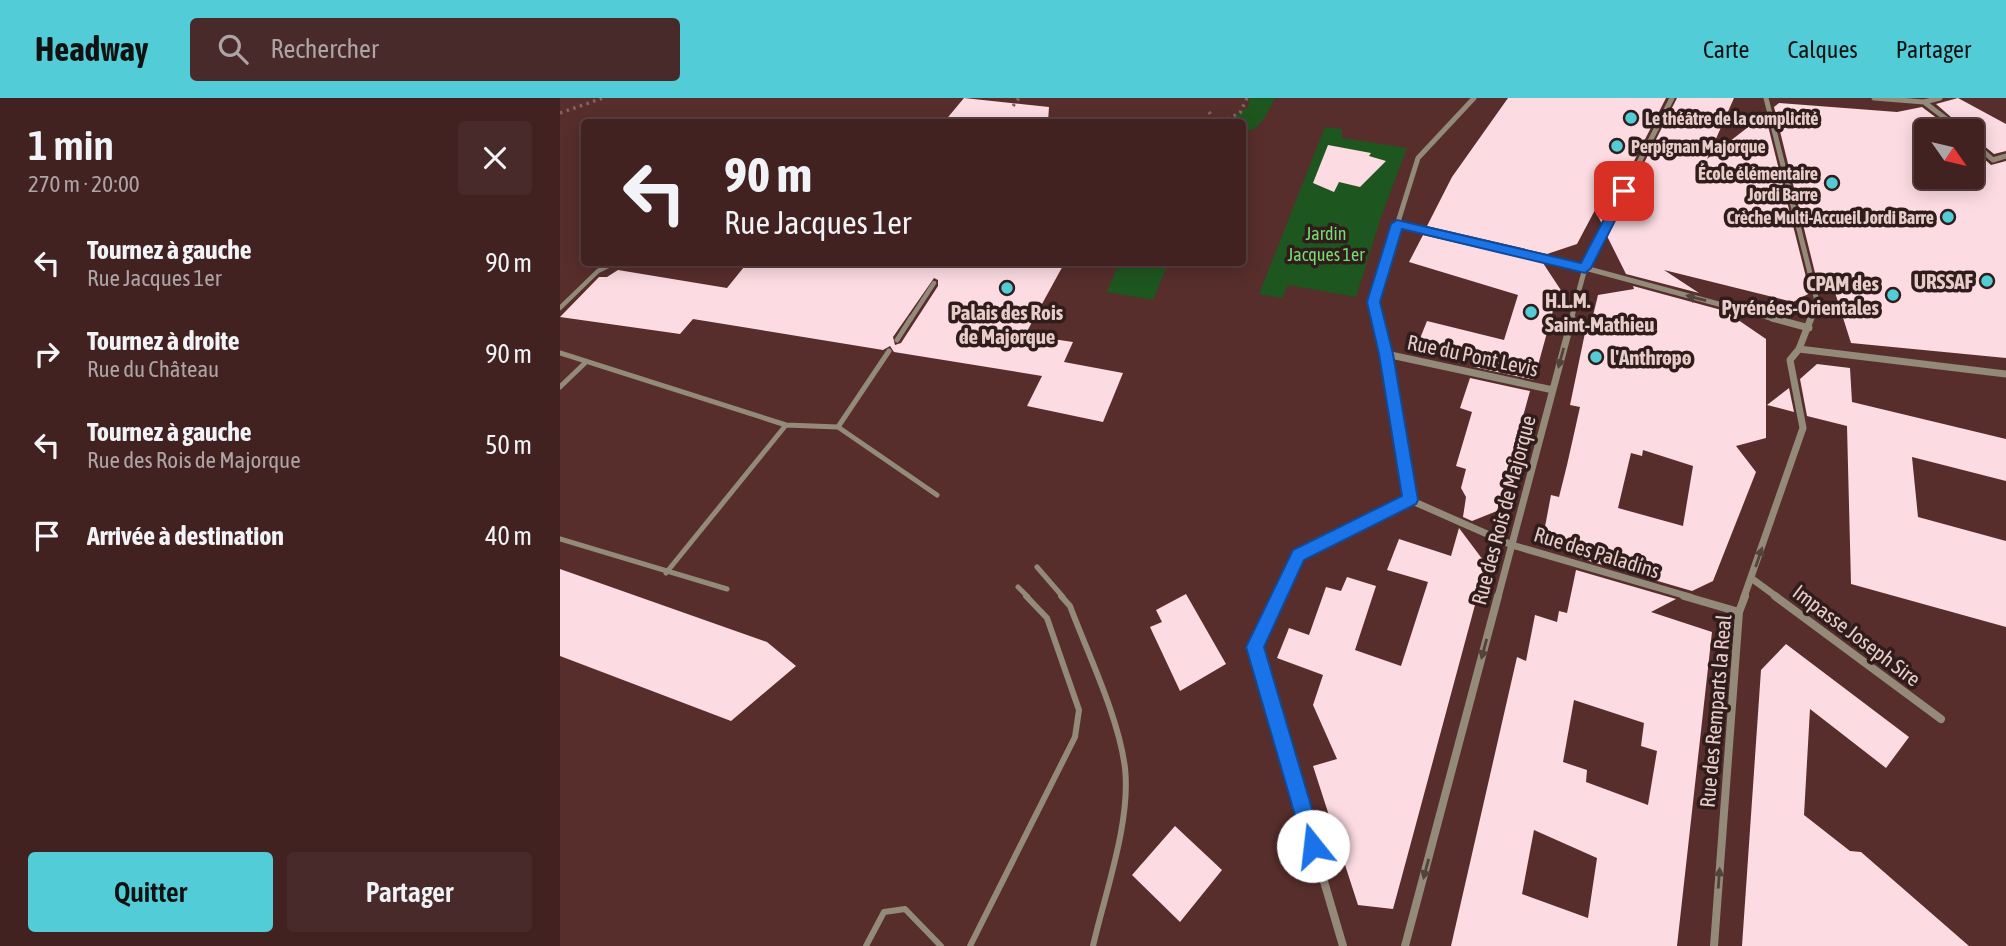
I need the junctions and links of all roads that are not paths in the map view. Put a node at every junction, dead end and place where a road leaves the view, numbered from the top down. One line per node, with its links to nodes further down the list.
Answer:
1 (1474, 98): 10 (street)
2 (1672, 98): 12 (street, Rue des Rois de Majorque)
3 (1766, 98): 16 (street, Rue des Remparts la Real)
4 (1874, 98): 6 (street)
5 (1940, 98): 6 (street)
6 (1921, 100): 7 (street)
7 (1946, 119)
8 (1984, 152): 9 (street)
9 (2005, 159)
10 (1397, 224): 12 (street); 21 (street)
11 (608, 266): 14 (lane)
12 (1585, 268): 16 (street, one-way to 12); 25 (street, Rue des Rois de Majorque, one-way to 25)
13 (934, 283): 15 (lane)
14 (560, 308)
15 (915, 313): 17 (lane)
16 (1809, 328): 18 (street, Rue des Remparts la Real)
17 (897, 340)
18 (1799, 349): 23 (street); 34 (street, Rue des Remparts la Real, one-way to 18)
19 (889, 351): 27 (lane)
20 (560, 353): 22 (lane)
21 (1386, 354): 25 (street, Rue du Pont Levis); 29 (street)
22 (586, 362): 24 (lane); 26 (lane)
23 (2006, 374)
24 (560, 387)
25 (1553, 390): 31 (street, Rue des Rois de Majorque)
26 (786, 425): 27 (lane); 33 (lane)
27 (838, 427): 28 (lane)
28 (937, 495)
29 (1410, 500): 31 (street, Rue des Paladins); 43 (street)
30 (560, 539): 33 (lane)
31 (1512, 545): 37 (street, Rue des Paladins); 44 (street, Rue des Rois de Majorque, one-way to 44)
32 (1037, 567): 42 (lane)
33 (666, 573): 36 (lane)
34 (1751, 578): 37 (street, Rue des Remparts la Real); 38 (street, Impasse Joseph Sire)
35 (1018, 587): 41 (lane)
36 (727, 589)
37 (1739, 612): 45 (street, Rue des Remparts la Real, one-way to 37)
38 (1941, 719)
39 (866, 946): 40 (lane)
40 (941, 946)
41 (970, 946)
42 (1093, 946)
43 (1343, 946)
44 (1405, 946)
45 (1714, 946)

